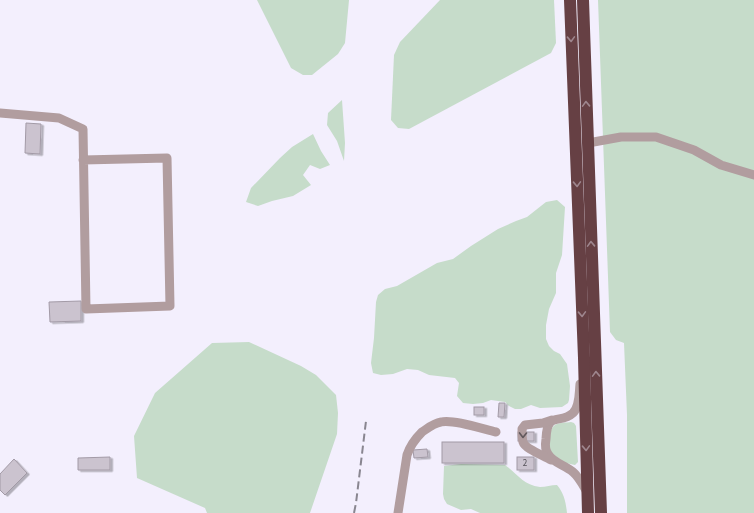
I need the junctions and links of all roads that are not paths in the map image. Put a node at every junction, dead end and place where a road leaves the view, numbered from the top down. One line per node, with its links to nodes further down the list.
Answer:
1 (570, 0): 7 (highway, one-way to 7)
2 (583, 0): 4 (highway, one-way to 2)
3 (0, 113): 5 (lane)
4 (588, 143): 6 (lane); 14 (highway, one-way to 4)
5 (83, 160): 5 (lane)
6 (754, 175)
7 (584, 358): 8 (lane); 11 (highway, one-way to 11)
8 (553, 420): 10 (lane); 10 (lane, one-way to 10)
9 (496, 432): 12 (lane)
10 (553, 460): 11 (lane)
11 (588, 492): 13 (highway)
12 (398, 513)
13 (588, 513)
14 (601, 513)

